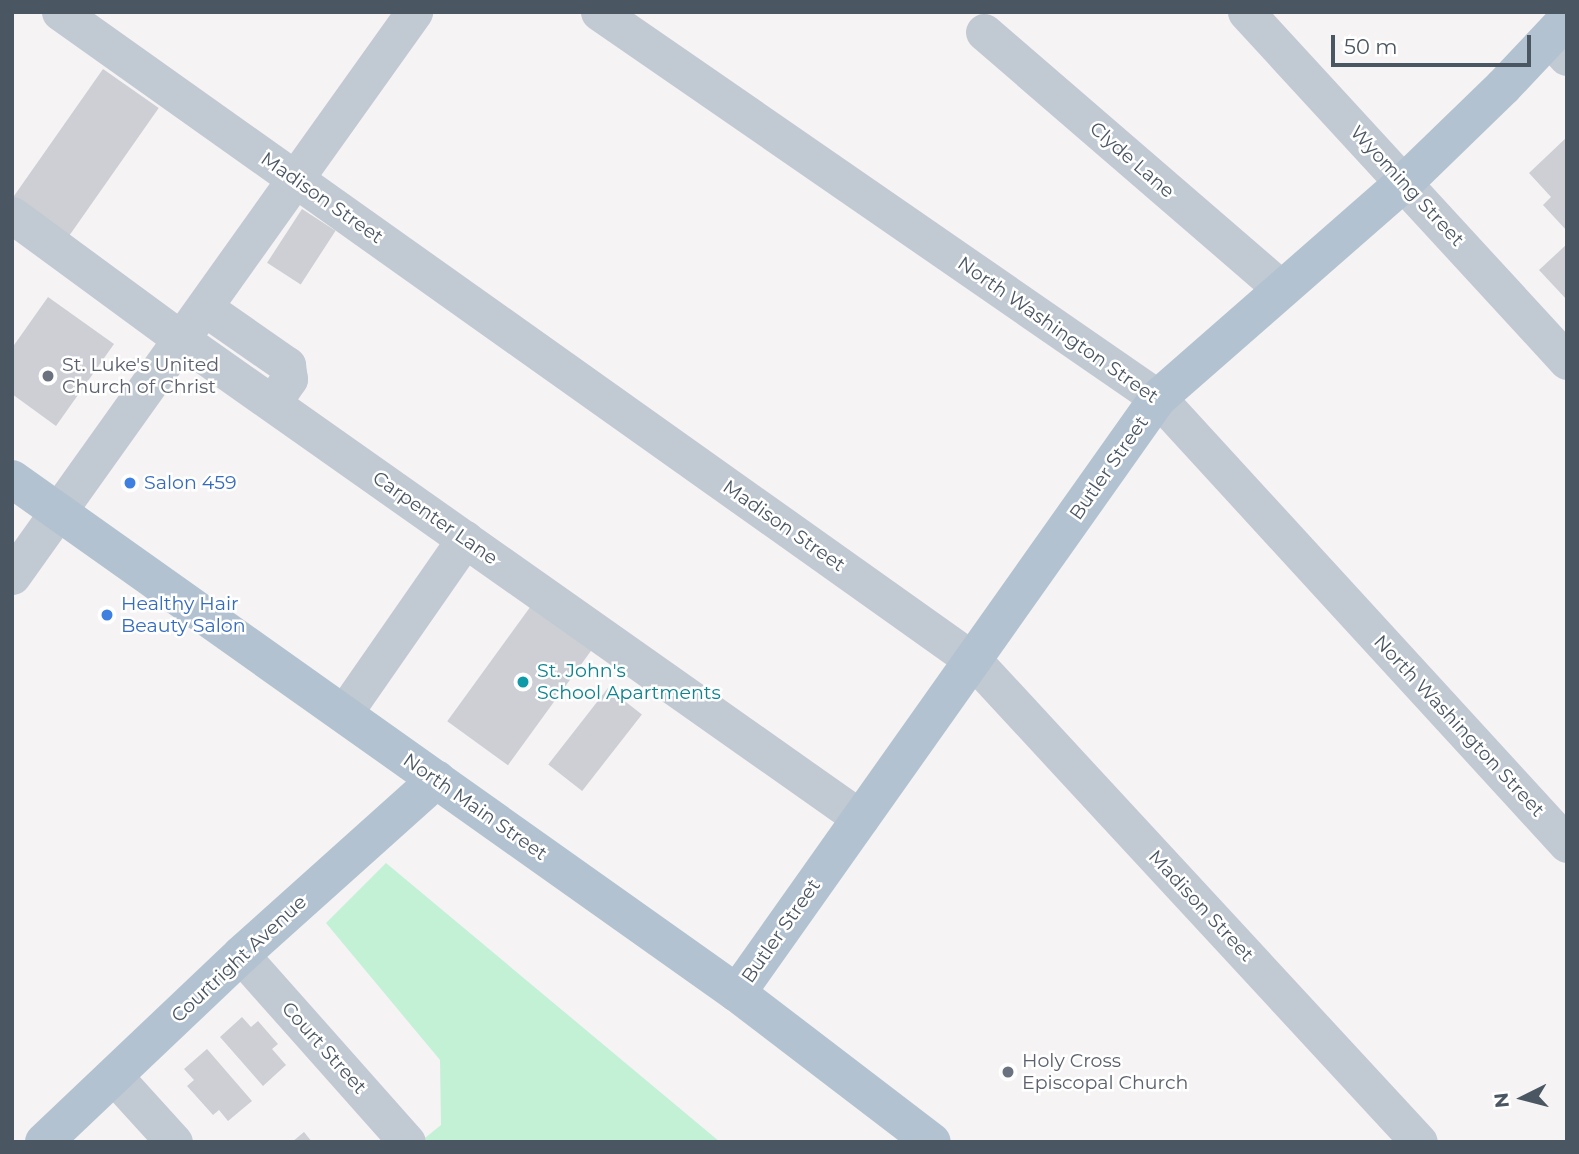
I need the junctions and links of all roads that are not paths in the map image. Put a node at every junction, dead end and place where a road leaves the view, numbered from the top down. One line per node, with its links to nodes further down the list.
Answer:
1 (60, 12): 7 (street, Madison Street)
2 (414, 12): 7 (street)
3 (599, 12): 14 (street, North Washington Street)
4 (1246, 12): 8 (street, Wyoming Street)
5 (984, 32): 10 (street, Clyde Lane)
6 (1561, 38): 8 (main road, Butler Street)
7 (296, 180): 11 (street); 20 (street, Madison Street)
8 (1404, 183): 10 (main road, Butler Street); 13 (street, Wyoming Street)
9 (12, 215): 12 (street, Carpenter Lane)
10 (1281, 288): 14 (main road, Butler Street)
11 (205, 308): 12 (street); 15 (street)
12 (183, 340): 15 (street, Carpenter Lane); 17 (street)
13 (1567, 361)
14 (1158, 398): 20 (main road, Butler Street); 24 (street, North Washington Street)
15 (272, 403): 18 (street, Carpenter Lane)
16 (12, 479): 17 (main road, North Main Street)
17 (58, 511): 19 (street); 21 (main road, North Main Street)
18 (464, 539): 21 (street); 23 (street, Carpenter Lane)
19 (12, 576)
20 (974, 661): 23 (main road, Butler Street); 32 (street, Madison Street)
21 (344, 713): 22 (main road, North Main Street)
22 (437, 779): 25 (main road, Courtright Avenue); 26 (main road, North Main Street)
23 (860, 818): 26 (main road, Butler Street)
24 (1567, 844)
25 (241, 955): 27 (main road, Courtright Avenue); 30 (street, Court Street)
26 (737, 993): 31 (main road, North Main Street)
27 (114, 1076): 28 (main road, Courtright Avenue); 29 (street)
28 (44, 1142)
29 (174, 1142)
30 (407, 1142)
31 (932, 1142)
32 (1419, 1142)

